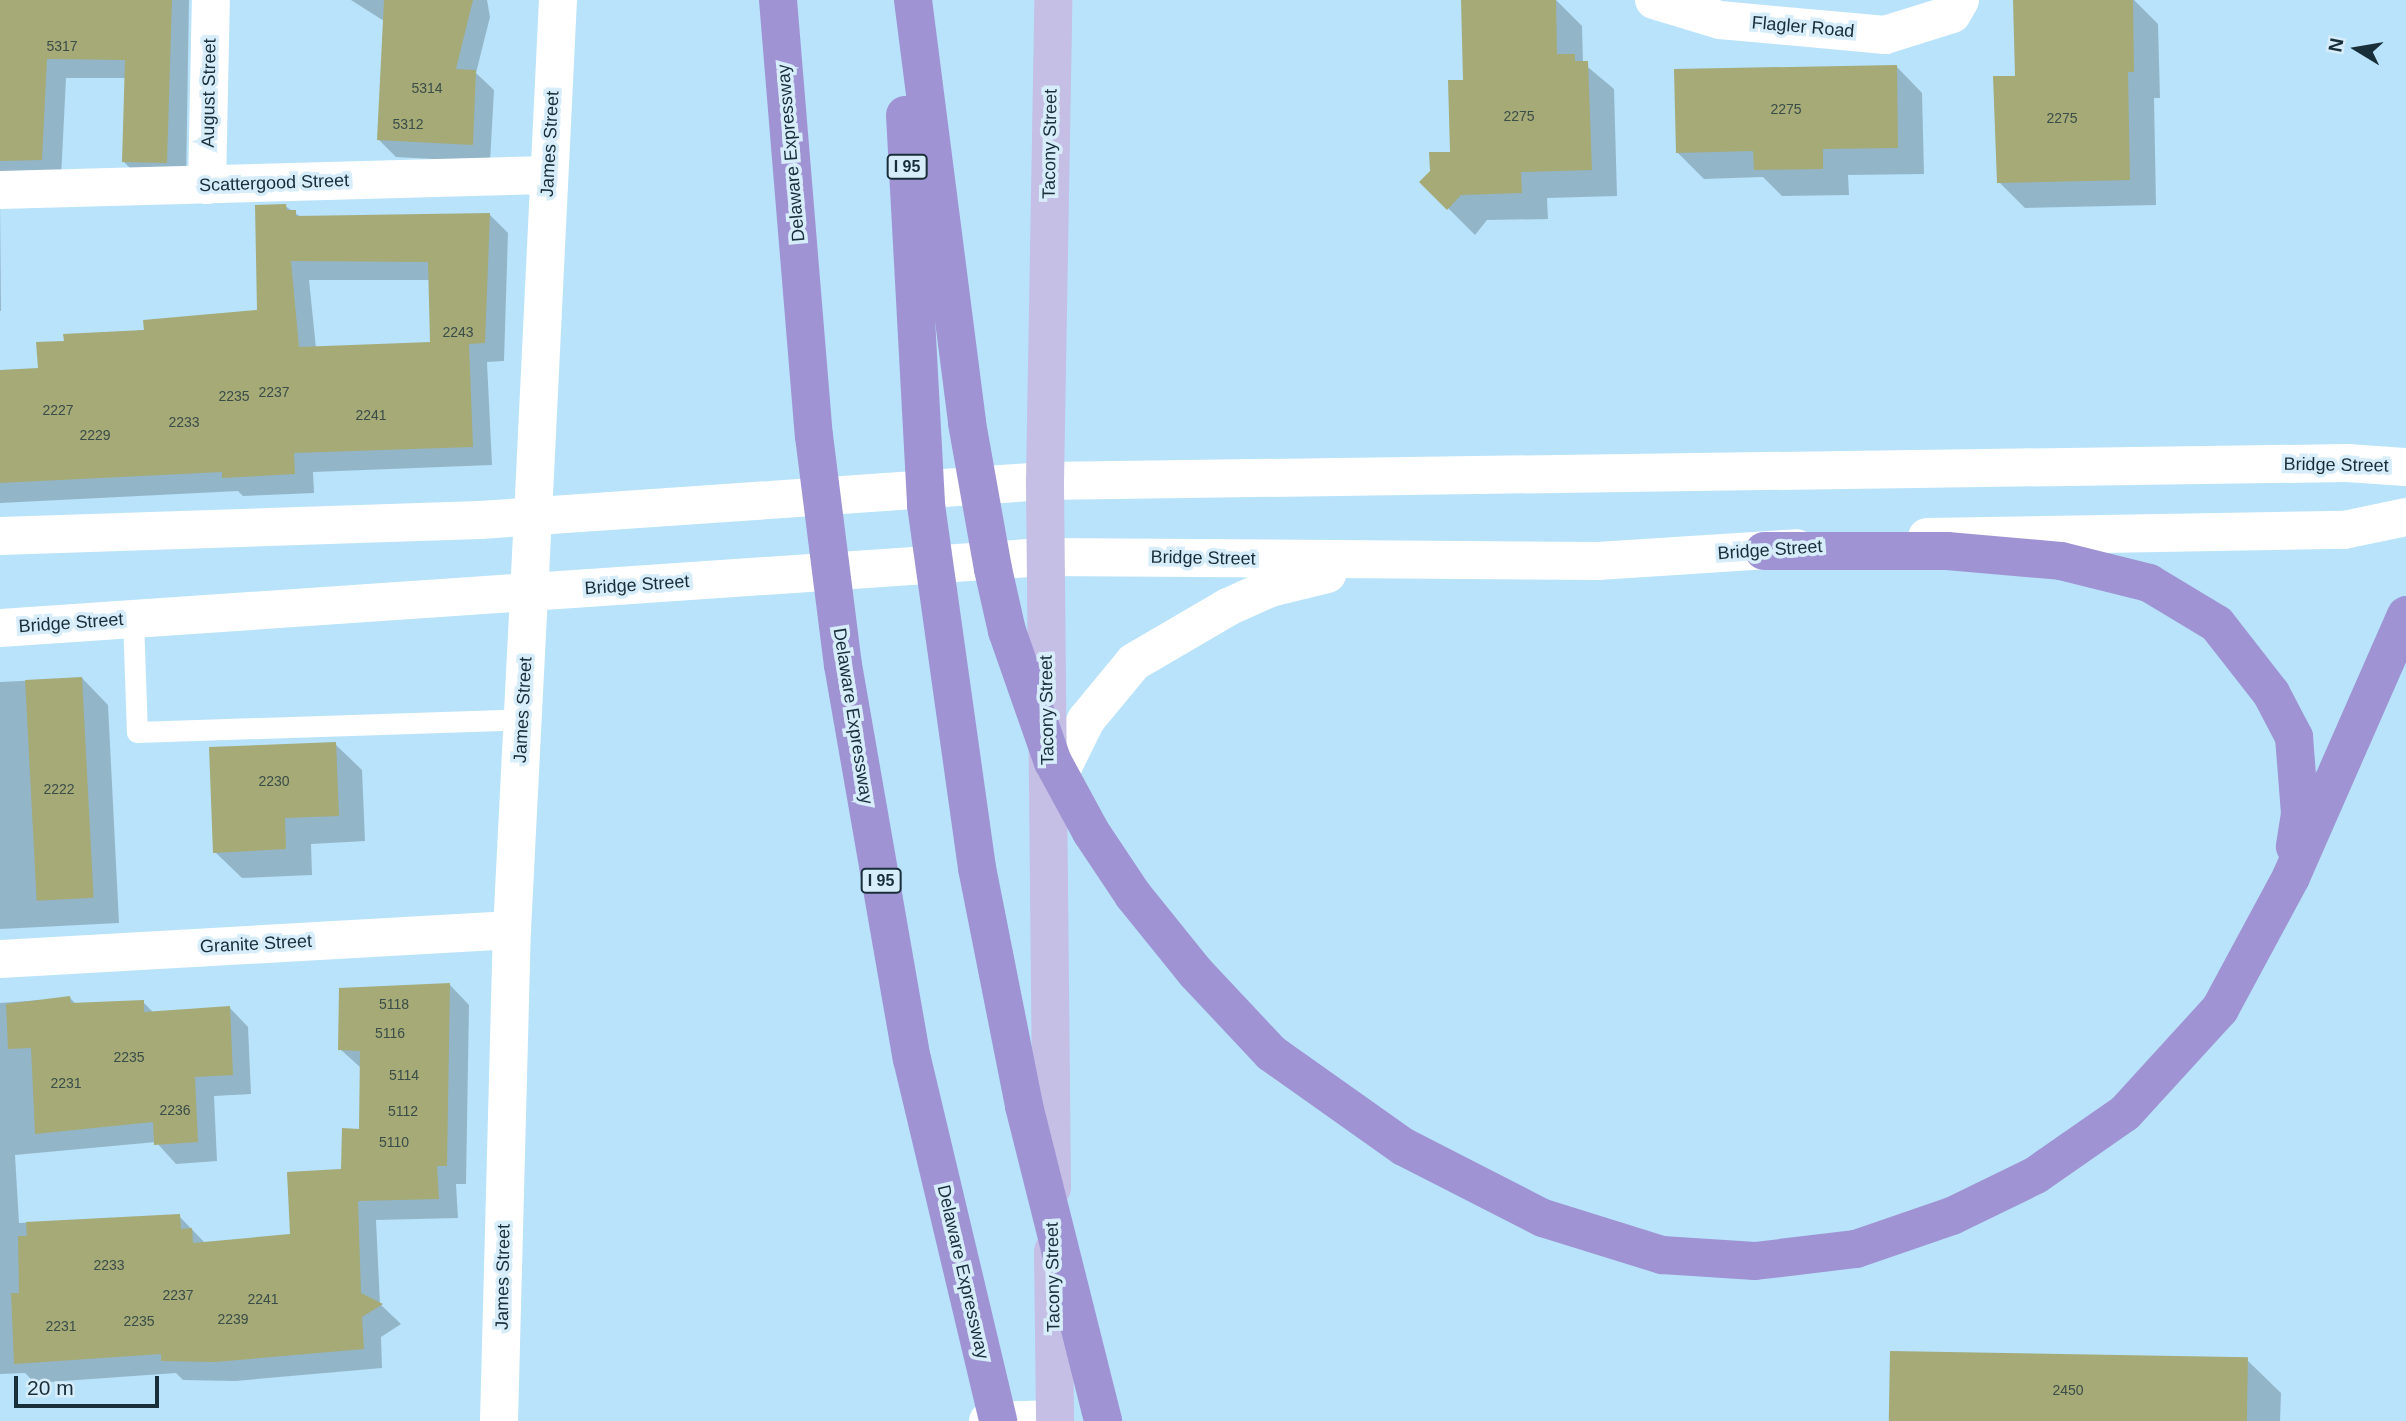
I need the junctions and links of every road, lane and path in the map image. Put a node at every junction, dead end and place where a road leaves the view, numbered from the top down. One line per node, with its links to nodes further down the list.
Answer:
1 (211, 0): 10 (main road, August Street)
2 (558, 0): 9 (main road, James Street)
3 (778, 0): 32 (highway, Delaware Expressway / I 95)
4 (900, 0): 33 (highway, I 95)
5 (913, 0): 26 (highway)
6 (1053, 0): 13 (main road, Tacony Street)
7 (1654, 0): 8 (main road, Flagler Road)
8 (1956, 7)
9 (548, 175): 10 (main road, Scattergood Street); 14 (main road, James Street)
10 (208, 185): 11 (main road, Scattergood Street)
11 (0, 190)
12 (2406, 467): 13 (main road, Bridge Street)
13 (1045, 481): 14 (main road, Bridge Street); 18 (main road, Tacony Street)
14 (533, 516): 16 (main road, Bridge Street); 20 (main road, James Street)
15 (2406, 517): 17 (main road, Bridge Street)
16 (0, 536)
17 (1764, 551): 19 (main road, Bridge Street); 26 (highway)
18 (1045, 557): 19 (main road, Bridge Street); 20 (main road, Bridge Street); 25 (main road, Tacony Street)
19 (1413, 560): 25 (main road)
20 (529, 592): 22 (main road, Bridge Street); 24 (main road, James Street)
21 (2406, 615): 26 (highway)
22 (133, 619): 23 (main road, Bridge Street); 24 (lane)
23 (0, 628)
24 (522, 719): 27 (main road, James Street)
25 (1048, 797): 29 (main road, Tacony Street)
26 (2291, 877)
27 (512, 930): 28 (main road, Granite Street); 30 (main road, James Street)
28 (0, 959)
29 (1055, 1420): 31 (main road)
30 (499, 1421)
31 (988, 1421)
32 (998, 1421)
33 (1103, 1421)

